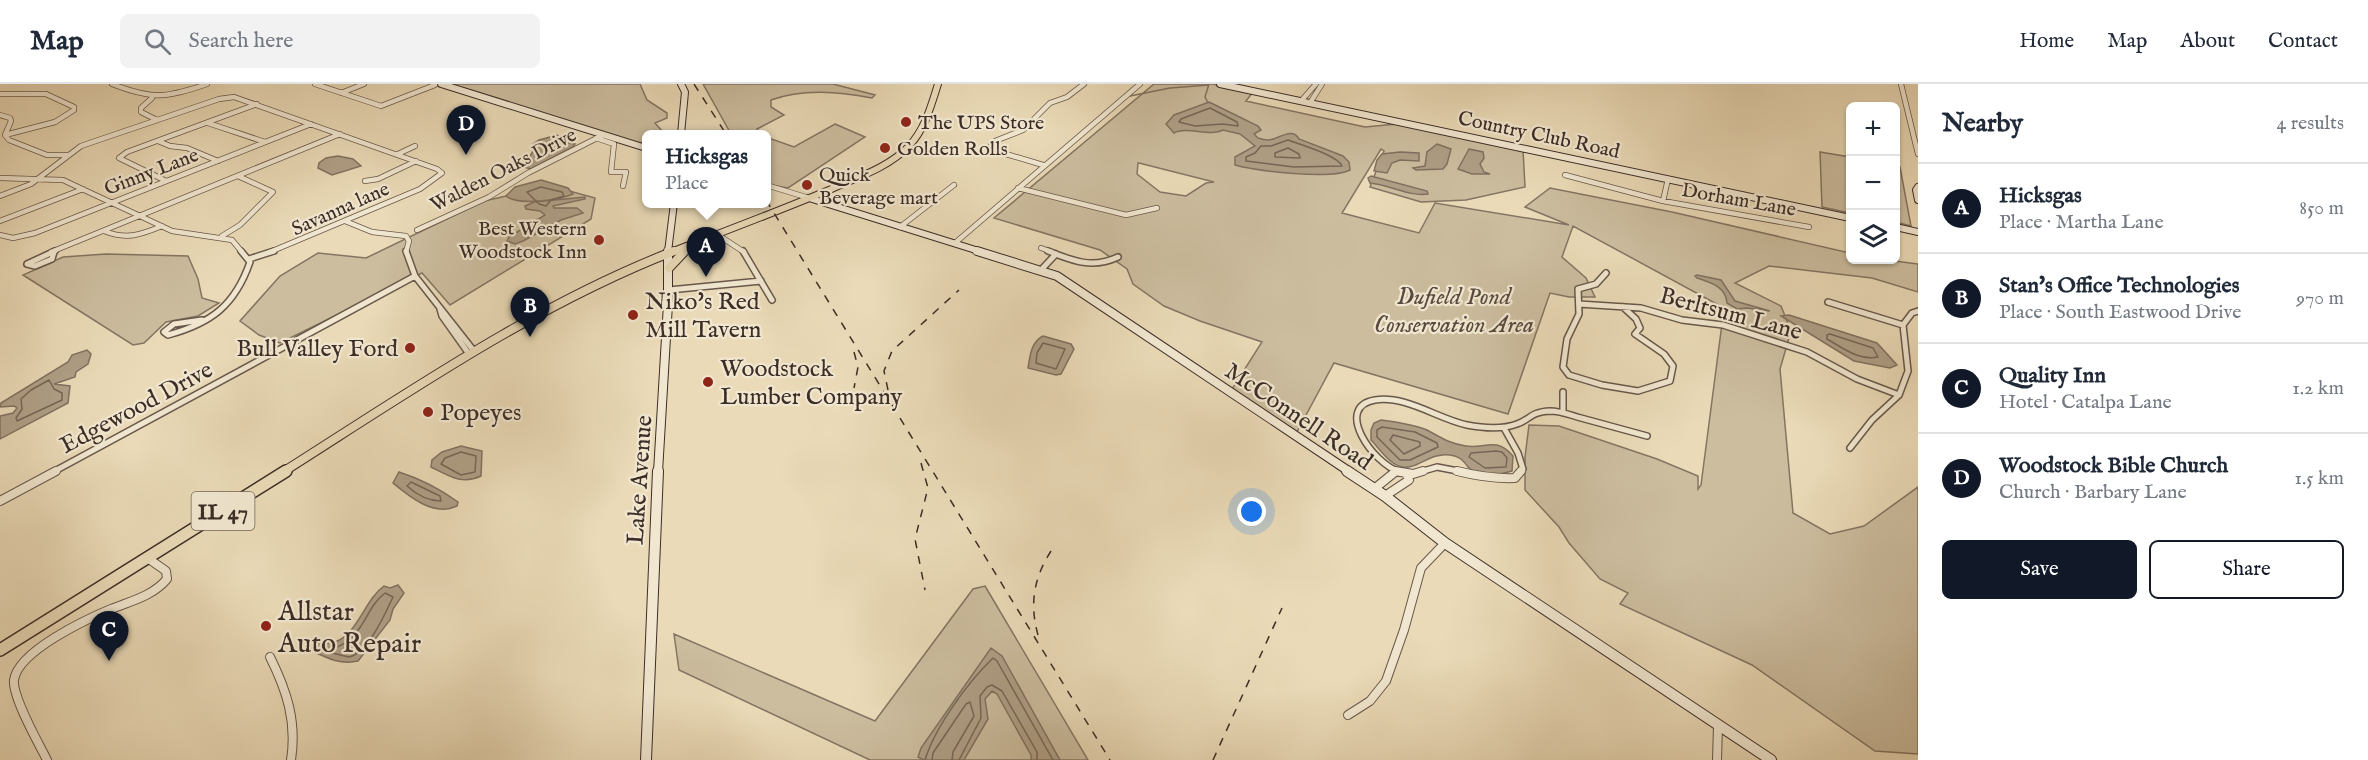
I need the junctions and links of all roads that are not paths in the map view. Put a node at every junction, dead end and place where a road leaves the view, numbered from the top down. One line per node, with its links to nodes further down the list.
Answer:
1 (112, 84): 17 (street)
2 (207, 84): 17 (street)
3 (315, 84): 15 (street)
4 (364, 84): 15 (street)
5 (441, 84): 28 (street)
6 (681, 84): 25 (street)
7 (938, 84): 54 (main road, IL 47)
8 (1084, 84): 39 (street)
9 (1140, 84): 39 (street)
10 (1220, 84): 18 (street, Country Club Road)
11 (1316, 84): 18 (street)
12 (1322, 84): 19 (street)
13 (1900, 84): 35 (street)
14 (435, 85): 15 (street)
15 (341, 93)
16 (0, 94): 27 (street)
17 (152, 98): 22 (street)
18 (1300, 101): 19 (street, Country Club Road)
19 (1310, 103): 44 (street, Country Club Road)
20 (258, 104): 22 (street); 23 (street); 24 (street)
21 (0, 115): 27 (street)
22 (158, 120): 36 (street)
23 (208, 122): 30 (street); 31 (street)
24 (311, 124): 26 (street); 31 (street, Ginny Lane)
25 (681, 130)
26 (340, 134): 34 (street); 40 (street)
27 (5, 135): 36 (street)
28 (603, 135): 29 (street, Walden Oaks Drive); 33 (street)
29 (596, 138): 48 (street); 72 (street, Walden Oaks Drive)
30 (157, 141): 37 (street); 45 (street)
31 (265, 142): 37 (street, Ginny Lane)
32 (415, 146): 34 (street)
33 (642, 147)
34 (397, 154): 38 (street)
35 (1918, 154)
36 (69, 155): 43 (street)
37 (218, 161): 45 (street, Ginny Lane)
38 (416, 161): 46 (street); 63 (street, Savanna lane)
39 (1043, 165): 51 (street)
40 (238, 176): 60 (street); 73 (street)
41 (1565, 176): 56 (street, Dorham Lane)
42 (0, 178): 43 (street)
43 (39, 178): 52 (street); 53 (street)
44 (1668, 179): 56 (street, Dorham Lane); 61 (street, Country Club Road)
45 (166, 181): 57 (street, Ginny Lane)
46 (364, 181)
47 (954, 185): 65 (street)
48 (623, 186)
49 (771, 187): 54 (street, McConnell Road)
50 (1918, 187): 55 (street)
51 (1018, 188): 59 (street); 75 (street)
52 (83, 189): 57 (street); 62 (street)
53 (0, 196)
54 (809, 198): 65 (street, McConnell Road); 71 (main road, IL 47)
55 (1918, 200)
56 (1663, 201): 66 (street, Dorham Lane)
57 (112, 202): 60 (street); 70 (street, Ginny Lane)
58 (674, 208): 78 (street, Lake Avenue)
59 (1157, 208)
60 (141, 216): 64 (street); 68 (street)
61 (1846, 217)
62 (0, 221)
63 (345, 221): 72 (street); 81 (street, Savanna lane)
64 (162, 226): 68 (street); 73 (street)
65 (900, 226): 75 (street, McConnell Road)
66 (1809, 227)
67 (1900, 228): 69 (street)
68 (104, 231): 77 (street)
69 (1918, 232)
70 (0, 235)
71 (718, 235): 74 (main road, IL 47); 86 (street)
72 (405, 236): 85 (street)
73 (222, 237): 81 (street)
74 (697, 243): 78 (main road, IL 47); 82 (main road)
75 (955, 243): 83 (street, McConnell Road)
76 (1041, 248): 79 (street)
77 (54, 252): 77 (street)
78 (669, 254): 82 (street, Lake Avenue); 95 (main road, IL 47)
79 (1056, 254): 80 (street); 83 (street)
80 (1118, 257)
81 (249, 259): 93 (street)
82 (669, 268): 87 (street, Lake Avenue)
83 (1040, 271): 104 (street, McConnell Road)
84 (1606, 273): 90 (street)
85 (415, 276): 95 (street); 106 (street, Edgewood Drive)
86 (761, 281): 87 (street); 88 (street)
87 (669, 290): 115 (street, Lake Avenue)
88 (772, 300)
89 (1828, 302): 94 (street)
90 (1579, 304): 91 (street, Berltsum Lane); 91 (street)
91 (1623, 307): 97 (street, Berltsum Lane)
92 (1918, 311): 94 (street)
93 (202, 320): 93 (street)
94 (1903, 326): 97 (street)
95 (471, 353): 108 (main road, IL 47)
96 (1563, 392): 98 (street)
97 (1899, 395): 101 (street)
98 (1563, 413): 99 (street); 100 (street)
99 (1504, 428): 102 (street); 103 (street)
100 (1647, 436)
101 (1850, 448)
102 (1395, 471): 103 (street); 104 (street)
103 (1408, 476): 105 (street)
104 (1374, 489): 105 (street, McConnell Road)
105 (1385, 496): 107 (street, McConnell Road)
106 (0, 501)
107 (1445, 543): 111 (street); 112 (street, McConnell Road)
108 (149, 559): 109 (main road, IL 47); 113 (street)
109 (0, 650)
110 (270, 657): 114 (street)
111 (1348, 715)
112 (1719, 726): 116 (street); 117 (street, McConnell Road)
113 (47, 760)
114 (291, 760)
115 (646, 760)
116 (1717, 760)
117 (1771, 760)

